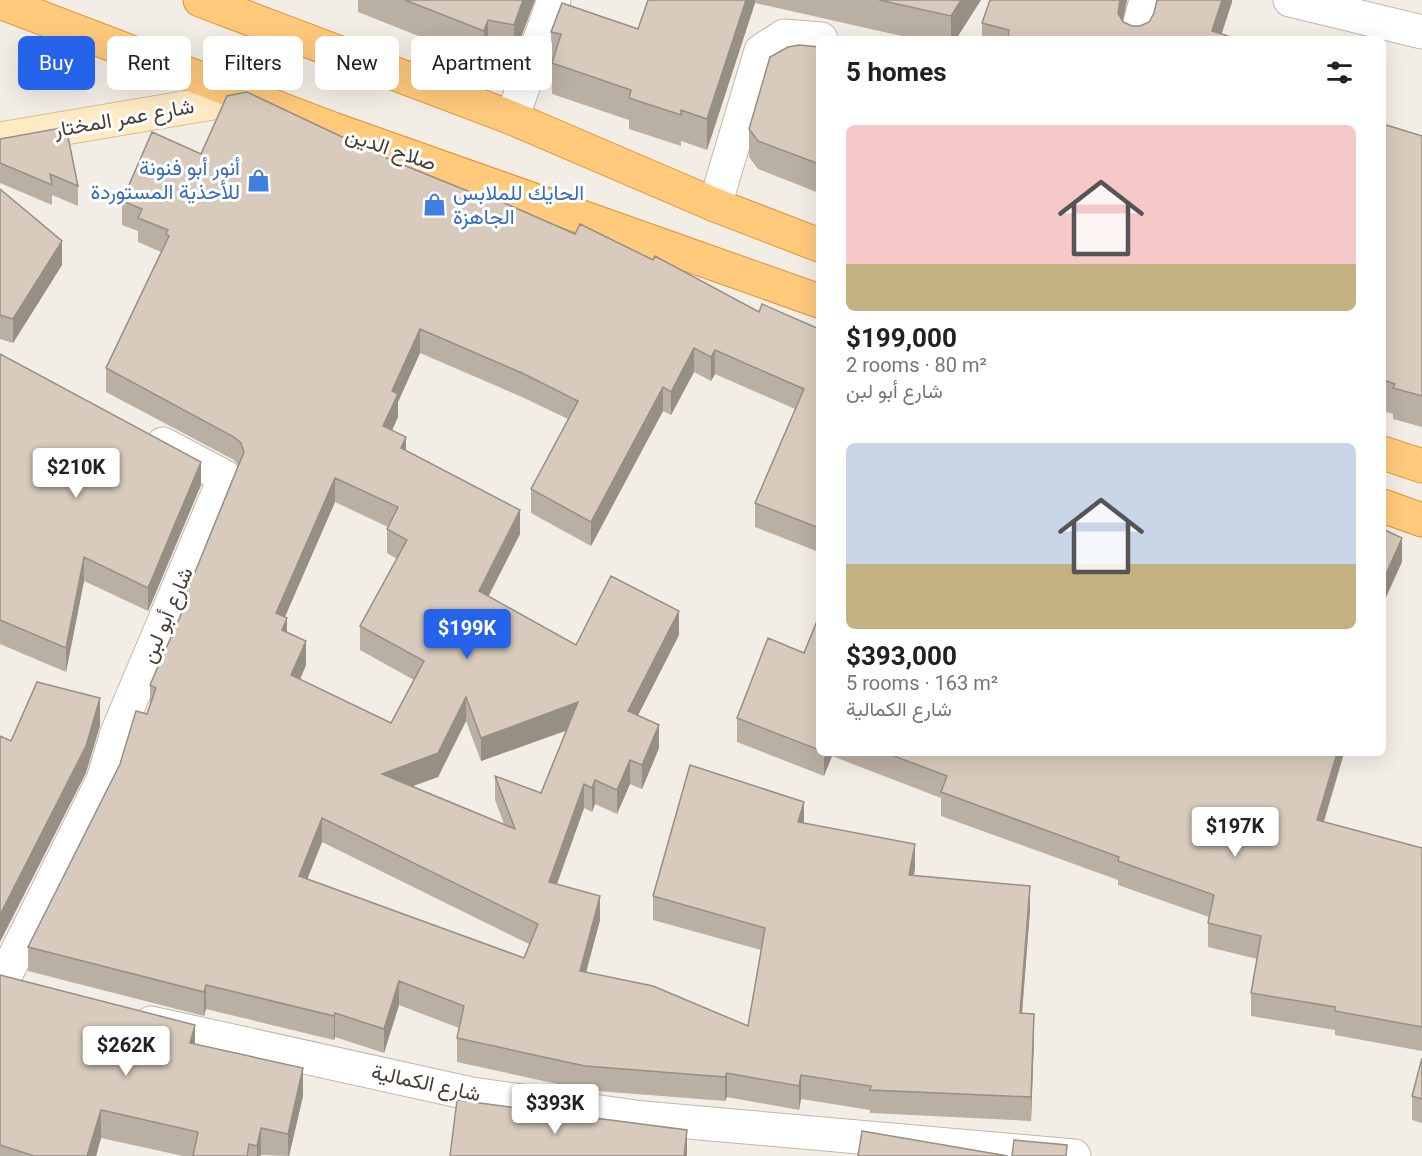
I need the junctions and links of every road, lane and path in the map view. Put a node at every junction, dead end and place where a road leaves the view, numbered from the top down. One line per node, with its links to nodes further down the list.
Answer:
1 (200, 0): 10 (highway)
2 (554, 0): 10 (street)
3 (1146, 0): 7 (street)
4 (1290, 0): 6 (street)
5 (0, 2): 9 (highway, صلاح الدين)
6 (1422, 32)
7 (1137, 36)
8 (816, 39): 12 (street)
9 (248, 97): 11 (main road, شارع عمر المختار); 14 (highway, صلاح الدين)
10 (512, 118): 12 (highway)
11 (0, 139)
12 (716, 205): 13 (highway)
13 (816, 244)
14 (816, 300)
15 (133, 428): 20 (street, شارع أبو لبن)
16 (1386, 454): 17 (highway)
17 (1422, 466)
18 (1386, 507): 19 (highway)
19 (1422, 520)
20 (10, 986)
21 (118, 1014): 22 (street, شارع الكمالية)
22 (1074, 1156)

